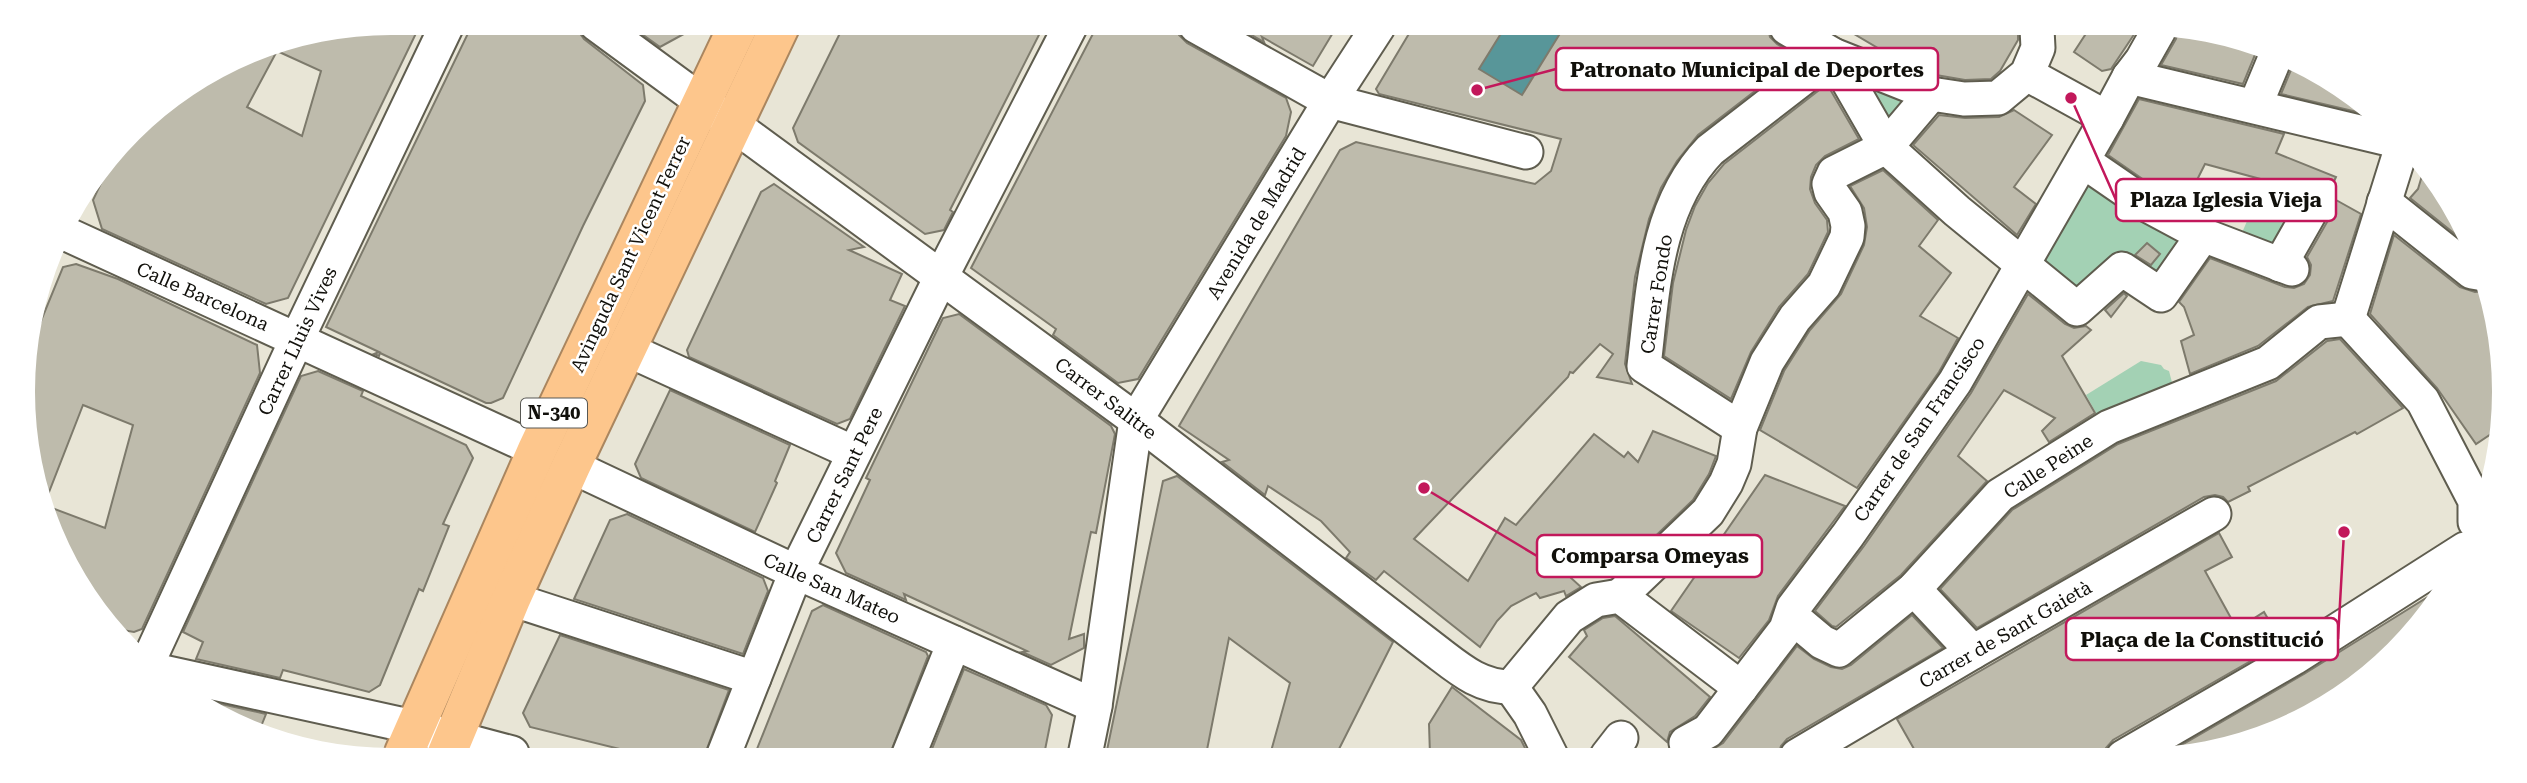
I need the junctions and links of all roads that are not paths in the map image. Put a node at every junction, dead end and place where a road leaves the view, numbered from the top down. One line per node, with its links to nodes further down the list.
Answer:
1 (442, 35): 33 (street, Carrer Lluis Vives)
2 (611, 35): 16 (street, Carrer Salitre)
3 (734, 35): 16 (highway, Avinguda Sant Vicent Ferrer / N-340)
4 (776, 35): 19 (highway, Avinguda Sant Vicent Ferrer / N-340)
5 (1066, 35): 31 (street, Carrer Sant Pere)
6 (1212, 35): 15 (street)
7 (1373, 35): 15 (street, Avenida de Madrid)
8 (1799, 35): 11 (street)
9 (2156, 36): 13 (street, Carrer de San Francisco)
10 (2034, 51): 14 (street); 18 (street)
11 (1833, 55): 14 (street); 21 (street); 36 (street, Carrer Fondo)
12 (2273, 63): 17 (street)
13 (2129, 77): 17 (street); 18 (street, Carrer de San Francisco)
14 (1931, 94): 21 (street)
15 (1330, 101): 22 (street); 35 (street, Avenida de Madrid)
16 (702, 102): 19 (street, Carrer Salitre); 37 (highway, Avinguda Sant Vicent Ferrer / N-340)
17 (2255, 106): 20 (street)
18 (2107, 118): 24 (street, Carrer de San Francisco)
19 (733, 125): 31 (street, Carrer Salitre); 34 (highway, Avinguda Sant Vicent Ferrer / N-340)
20 (2388, 139)
21 (1886, 147): 29 (street); 36 (street)
22 (1526, 152)
23 (2400, 152): 26 (street)
24 (2082, 161): 28 (street); 29 (street, Carrer de San Francisco)
25 (2317, 200): 28 (street)
26 (2384, 202): 30 (street); 32 (street)
27 (71, 235): 33 (street, Calle Barcelona)
28 (2203, 235): 29 (street)
29 (2023, 262): 47 (street, Carrer de San Francisco)
30 (2471, 271)
31 (941, 277): 35 (street, Carrer Salitre); 38 (street, Carrer Sant Pere)
32 (2348, 319): 40 (street); 44 (street, Calle Peine)
33 (298, 339): 37 (street, Calle Barcelona); 50 (street, Carrer Lluis Vives)
34 (626, 349): 38 (street); 39 (highway, Avinguda Sant Vicent Ferrer / N-340)
35 (1136, 420): 53 (street, Carrer Salitre); 55 (street)
36 (1740, 428): 45 (street)
37 (537, 450): 56 (highway, Avinguda Sant Vicent Ferrer / N-340)
38 (855, 453): 43 (street, Carrer Sant Pere)
39 (571, 466): 43 (street, Calle San Mateo); 46 (highway, Avinguda Sant Vicent Ferrer / N-340)
40 (2474, 502)
41 (2214, 514): 49 (street, Carrer de Sant Gaietà)
42 (2450, 559): 64 (street)
43 (796, 572): 48 (street, Calle San Mateo); 52 (street, Carrer Sant Pere)
44 (1914, 589): 47 (street, Calle Peine); 49 (street)
45 (1620, 596): 53 (street); 54 (street)
46 (511, 599): 52 (street); 58 (highway, Avinguda Sant Vicent Ferrer / N-340)
47 (1791, 615): 54 (street, Carrer de San Francisco)
48 (954, 643): 55 (street, Calle San Mateo); 60 (street)
49 (1973, 652): 63 (street, Carrer de Sant Gaietà)
50 (151, 655)
51 (176, 676): 56 (street)
52 (754, 678): 59 (street, Carrer Sant Pere)
53 (1511, 687): 62 (street)
54 (1741, 688): 57 (street, Carrer de San Francisco)
55 (1095, 706): 61 (street)
56 (409, 740): 58 (street)
57 (1686, 743)
58 (451, 746)
59 (726, 748)
60 (911, 748)
61 (1086, 748)
62 (1546, 748)
63 (1811, 748)
64 (2139, 748)

